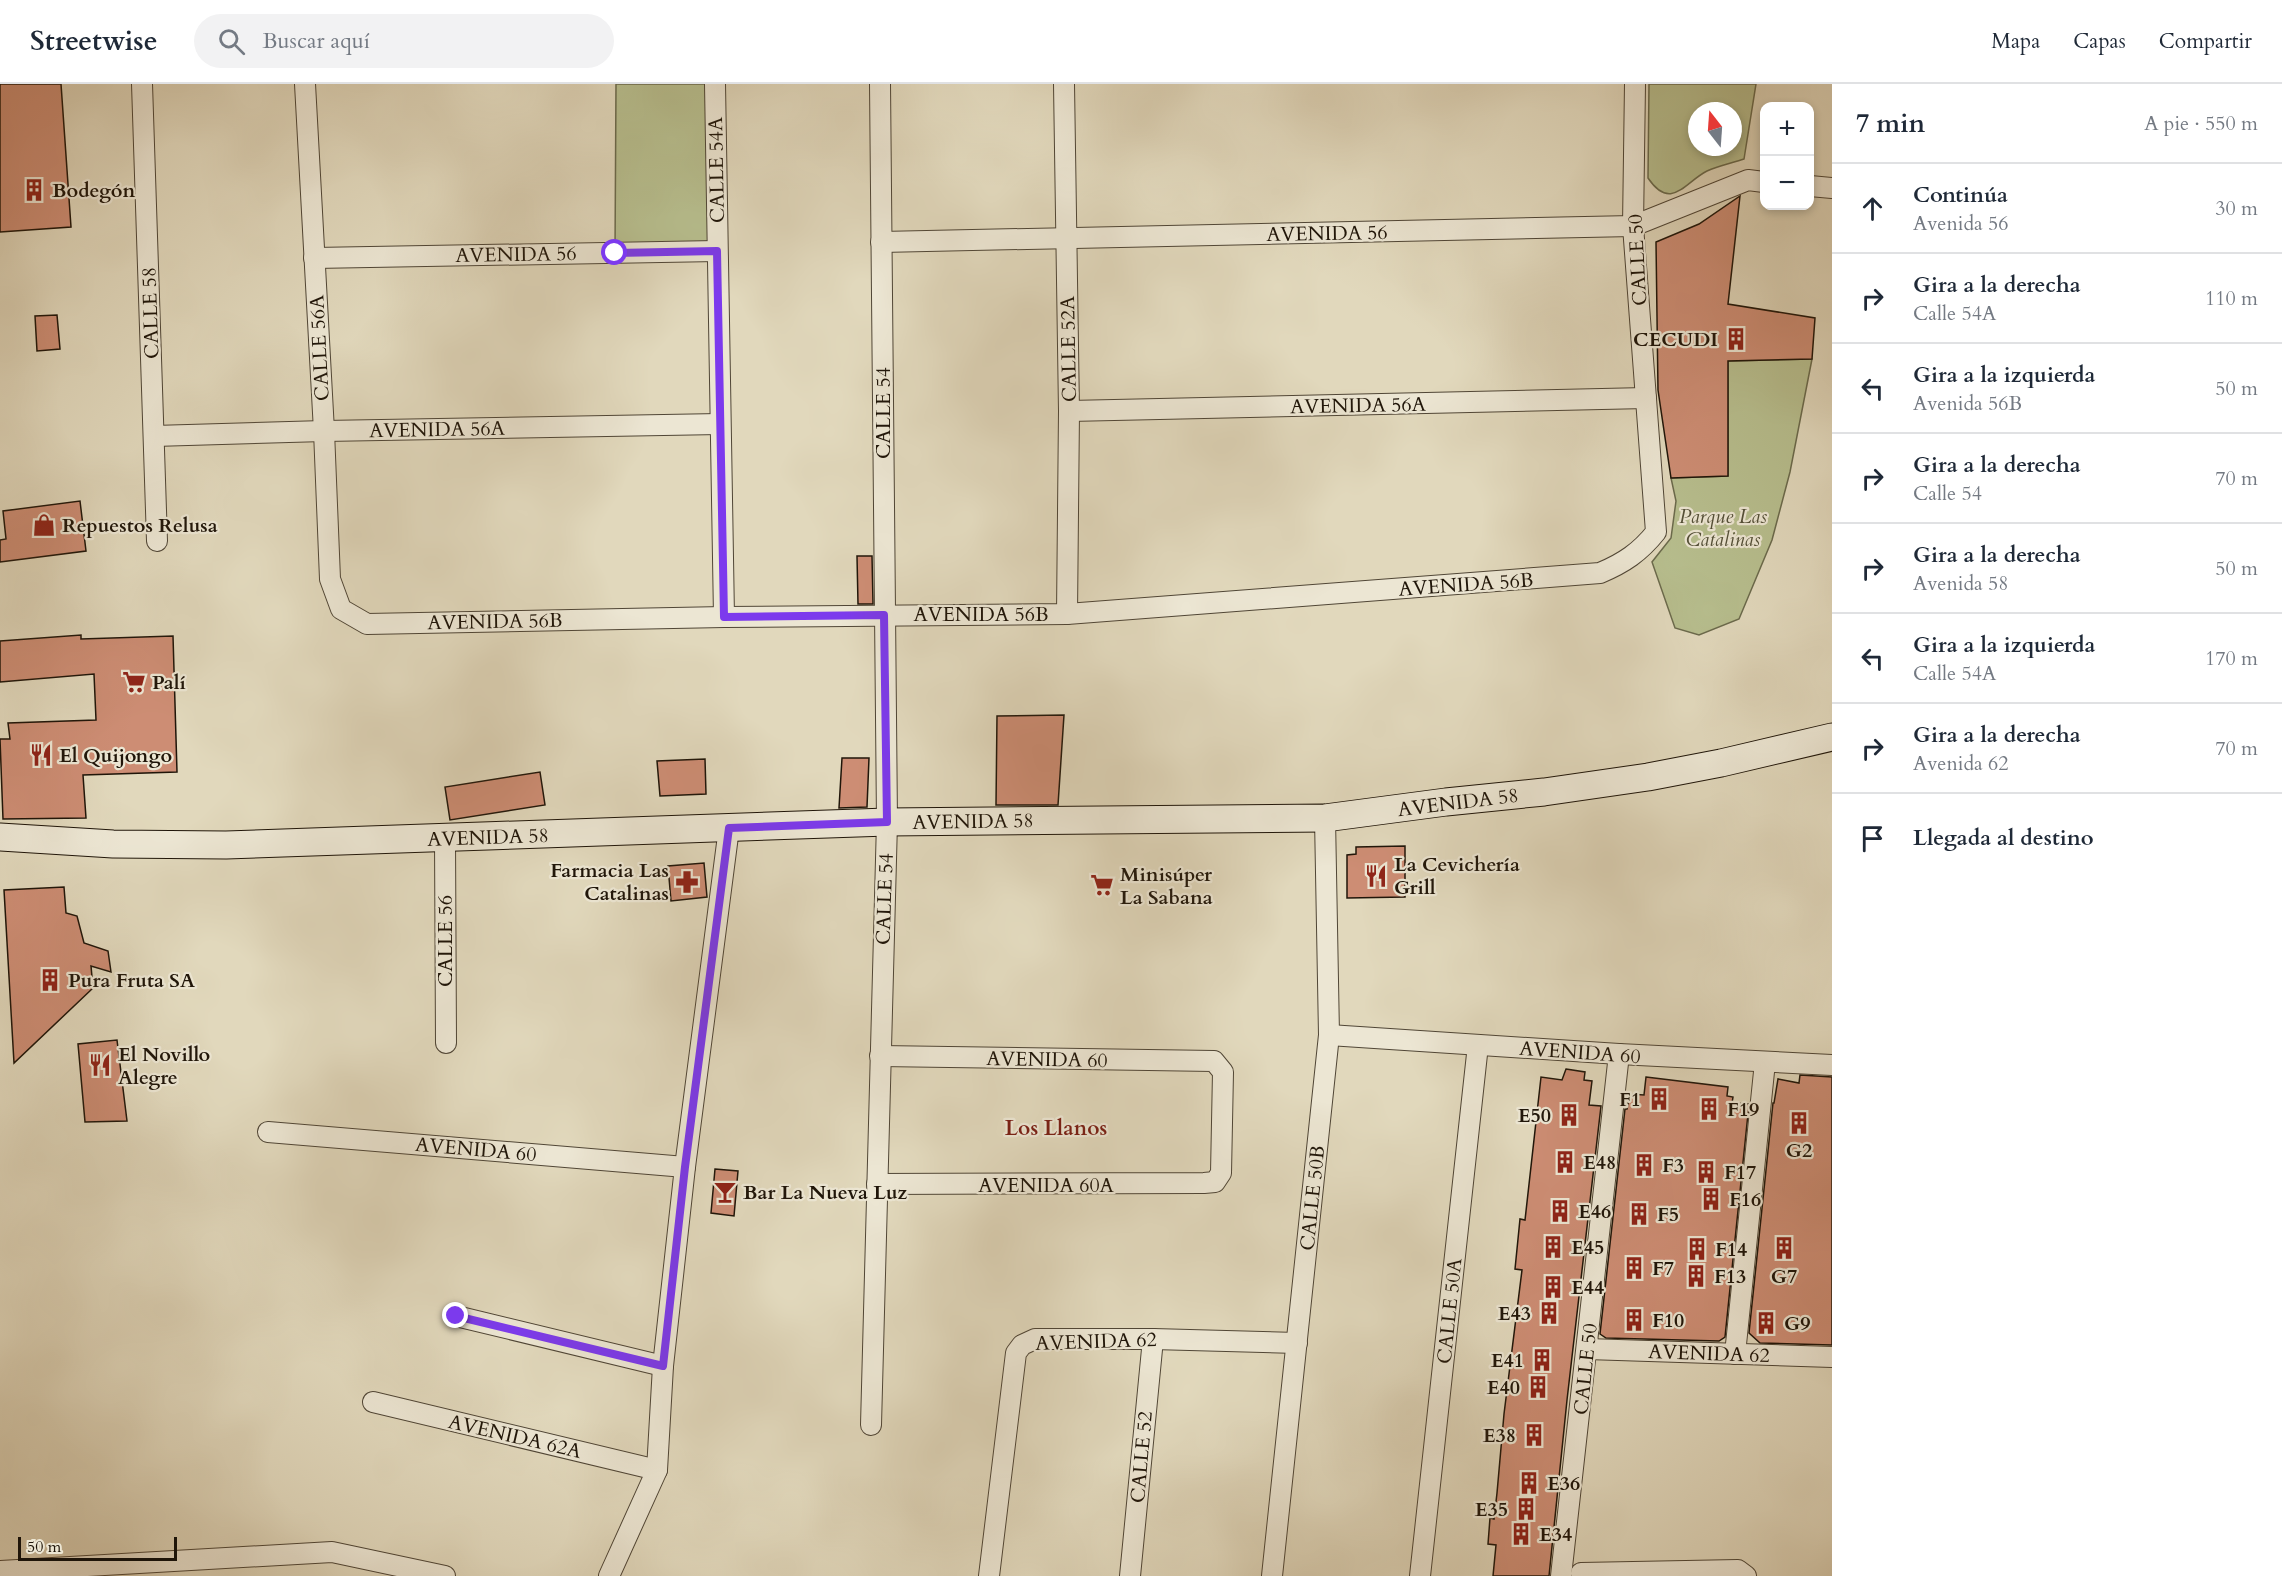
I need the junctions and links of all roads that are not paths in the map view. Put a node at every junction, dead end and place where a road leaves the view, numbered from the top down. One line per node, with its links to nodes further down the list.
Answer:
1 (142, 84): 19 (street, CALLE 58)
2 (304, 84): 14 (street, CALLE 56A)
3 (715, 84): 13 (street, CALLE 54A)
4 (880, 84): 12 (street, CALLE 54)
5 (1064, 84): 11 (street, CALLE 52A)
6 (1635, 84): 10 (street, CALLE 50)
7 (1760, 182): 10 (street, AVENIDA 56)
8 (1814, 186): 9 (street)
9 (1832, 188)
10 (1633, 226): 11 (street, AVENIDA 56); 15 (street, CALLE 50)
11 (1066, 238): 12 (street, AVENIDA 56); 16 (street, CALLE 52A)
12 (881, 242): 24 (street, CALLE 54)
13 (717, 251): 14 (street, AVENIDA 56); 17 (street, CALLE 54A)
14 (314, 258): 18 (street, CALLE 56A)
15 (1646, 398): 16 (street, AVENIDA 56A); 21 (street, CALLE 50)
16 (1069, 411): 23 (street, CALLE 52A)
17 (720, 424): 18 (street, AVENIDA 56A); 25 (street, CALLE 54A)
18 (324, 431): 19 (street, AVENIDA 56A); 22 (street, CALLE 56A)
19 (154, 436): 20 (street, CALLE 58)
20 (157, 542)
21 (1621, 564): 23 (street, AVENIDA 56B)
22 (341, 609): 25 (street, AVENIDA 56B)
23 (1067, 614): 24 (street, AVENIDA 56B)
24 (884, 615): 25 (street, AVENIDA 56B); 28 (street, CALLE 54)
25 (724, 617)
26 (1832, 737): 27 (main road, AVENIDA 58)
27 (1325, 818): 28 (main road, AVENIDA 58); 32 (street, CALLE 50B)
28 (887, 822): 29 (main road, AVENIDA 58); 36 (street, CALLE 54)
29 (729, 828): 31 (main road, AVENIDA 58); 40 (street)
30 (0, 837): 31 (main road, AVENIDA 58)
31 (445, 838): 33 (street, CALLE 56)
32 (1329, 1035): 34 (street, AVENIDA 60); 45 (street, CALLE 50B)
33 (446, 1043)
34 (1478, 1045): 35 (street, AVENIDA 60); 60 (street, CALLE 50A)
35 (1619, 1054): 37 (street, AVENIDA 60); 46 (street, CALLE 50)
36 (880, 1056): 41 (street, AVENIDA 60); 42 (street, CALLE 54)
37 (1765, 1062): 38 (street, AVENIDA 60); 47 (street)
38 (1832, 1065)
39 (268, 1132): 40 (street, AVENIDA 60)
40 (685, 1167): 49 (street)
41 (1215, 1182): 42 (street, AVENIDA 60A)
42 (877, 1184): 51 (street, CALLE 54)
43 (456, 1316): 49 (street)
44 (1153, 1339): 45 (street, AVENIDA 62); 57 (street, AVENIDA 62); 58 (street, CALLE 52)
45 (1297, 1342): 59 (street, CALLE 50B)
46 (1587, 1349): 47 (street, AVENIDA 62); 61 (street, CALLE 50)
47 (1735, 1354): 48 (street, AVENIDA 62)
48 (1832, 1357)
49 (663, 1366): 52 (street)
50 (373, 1402): 52 (street, AVENIDA 62A)
51 (871, 1425)
52 (657, 1470): 56 (street)
53 (0, 1571): 55 (street)
54 (1581, 1573): 62 (street)
55 (445, 1576)
56 (609, 1576)
57 (989, 1576)
58 (1130, 1576)
59 (1272, 1576)
60 (1420, 1576)
61 (1561, 1576)
62 (1746, 1576)

